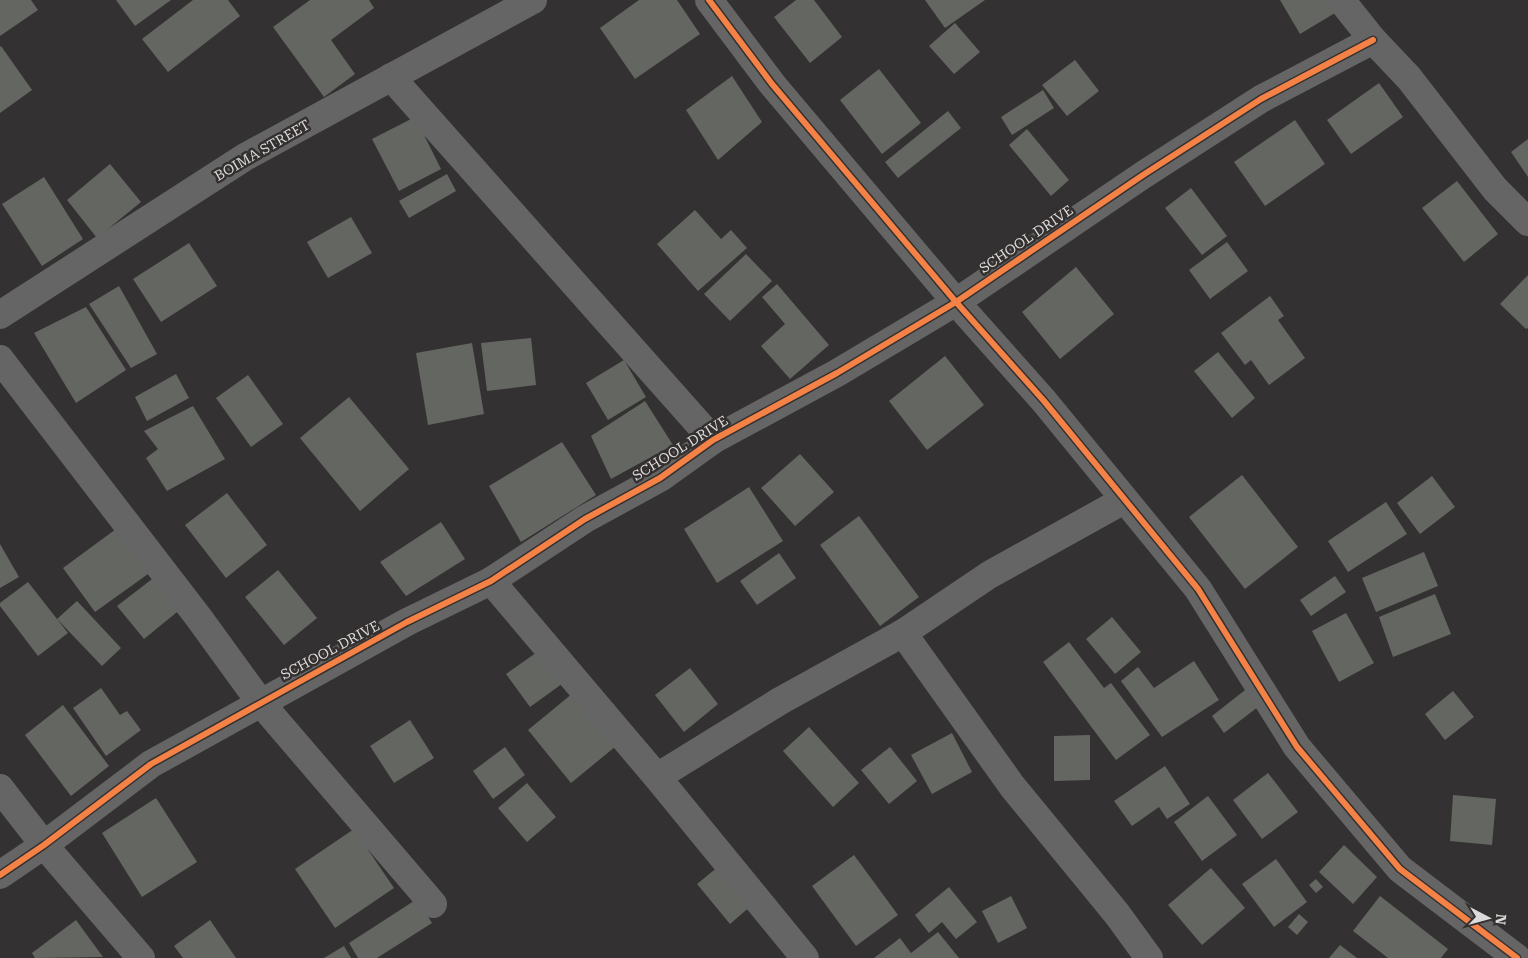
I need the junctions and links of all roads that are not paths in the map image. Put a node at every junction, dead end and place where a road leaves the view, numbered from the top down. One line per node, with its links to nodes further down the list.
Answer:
1 (533, 0): 5 (street, BOIMA STREET)
2 (709, 0): 7 (street)
3 (1341, 0): 4 (street)
4 (1373, 40): 6 (street); 7 (street, SCHOOL DRIVE)
5 (391, 77): 8 (street, BOIMA STREET); 10 (street)
6 (1528, 222)
7 (956, 302): 10 (street, SCHOOL DRIVE); 11 (street)
8 (0, 316)
9 (0, 359): 14 (street)
10 (712, 440): 12 (street, SCHOOL DRIVE)
11 (1124, 500): 13 (street); 23 (street)
12 (491, 581): 14 (street, SCHOOL DRIVE); 15 (street)
13 (903, 633): 15 (street); 22 (street)
14 (260, 702): 17 (street, SCHOOL DRIVE); 19 (street)
15 (657, 777): 21 (street)
16 (0, 788): 17 (street)
17 (44, 845): 18 (street, SCHOOL DRIVE); 20 (street)
18 (0, 875)
19 (432, 904)
20 (141, 958)
21 (805, 958)
22 (1148, 958)
23 (1517, 958)

